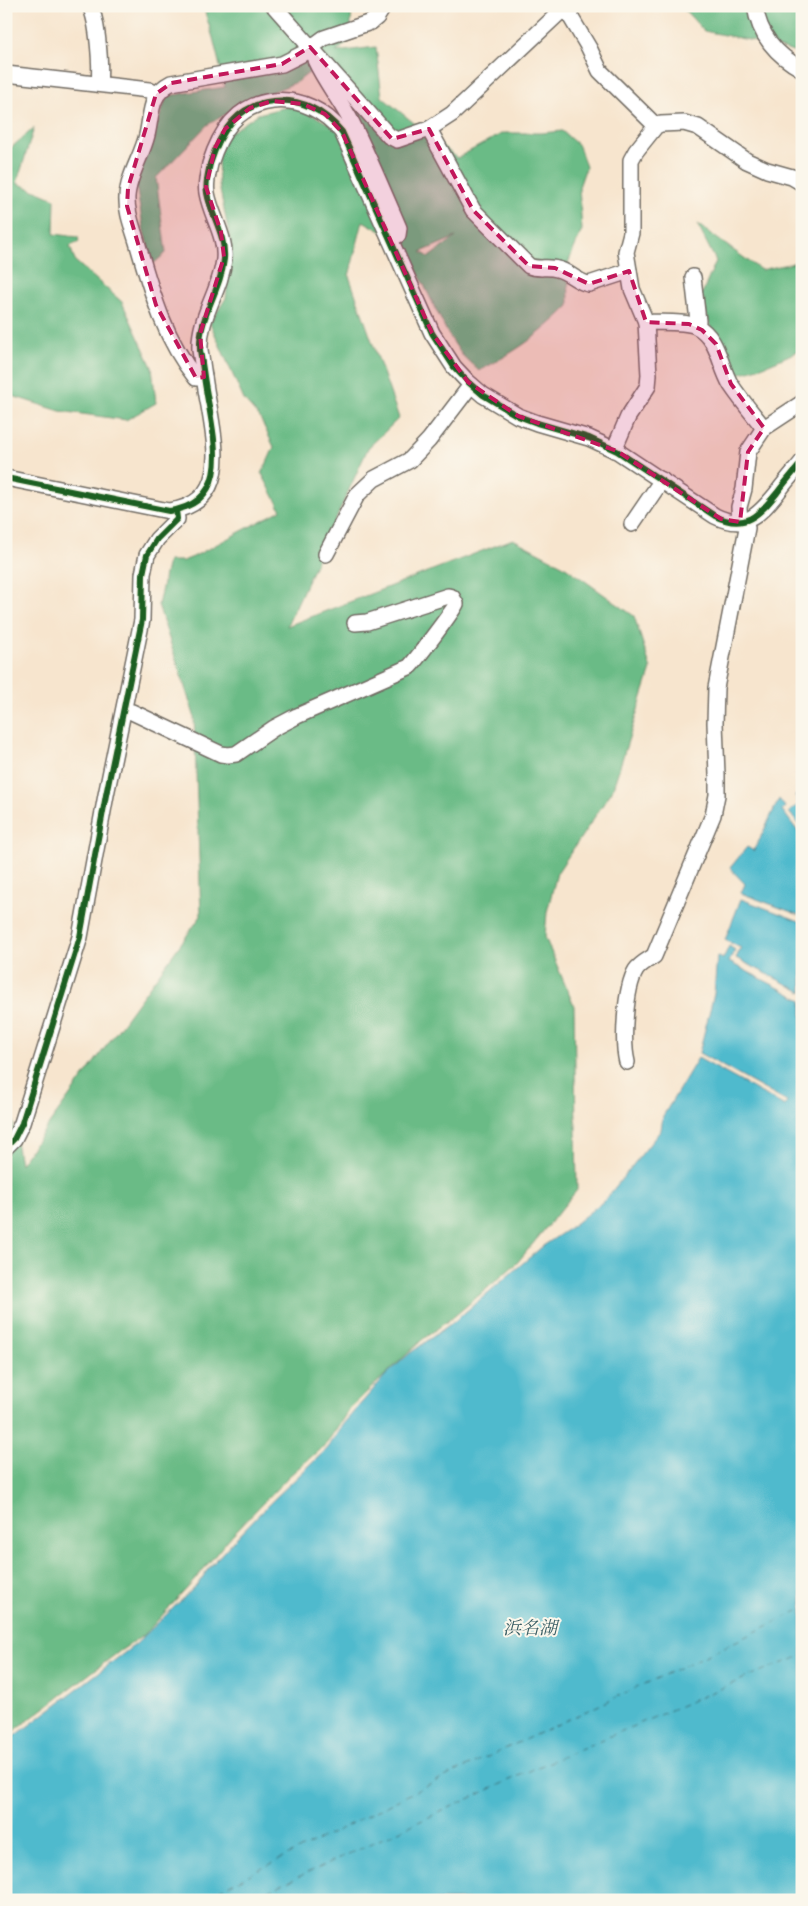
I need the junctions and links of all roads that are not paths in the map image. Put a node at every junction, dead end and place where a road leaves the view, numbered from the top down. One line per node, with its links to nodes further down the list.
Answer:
1 (90, 6): 9 (street)
2 (274, 6): 6 (street)
3 (384, 6): 6 (street)
4 (755, 6): 7 (street)
5 (565, 7): 11 (street); 12 (street)
6 (310, 47): 10 (street); 12 (street); 14 (street)
7 (802, 69)
8 (6, 74): 9 (street)
9 (99, 84): 10 (street)
10 (156, 94): 19 (street)
11 (656, 126): 13 (street); 15 (street)
12 (430, 129): 15 (street)
13 (802, 183)
14 (390, 239): 19 (street); 20 (street)
15 (628, 271): 17 (street)
16 (693, 276): 18 (street)
17 (646, 322): 18 (street); 23 (street)
18 (696, 326): 22 (street)
19 (204, 377): 27 (street)
20 (472, 385): 23 (street); 30 (street)
21 (802, 403): 22 (street)
22 (764, 428): 28 (street)
23 (614, 450): 26 (street)
24 (802, 462): 28 (street)
25 (6, 478): 27 (street)
26 (662, 480): 28 (street); 29 (street)
27 (176, 510): 32 (street)
28 (743, 521): 33 (street)
29 (632, 524)
30 (326, 554)
31 (355, 623): 32 (street)
32 (124, 710): 34 (street)
33 (627, 1062)
34 (6, 1147)

